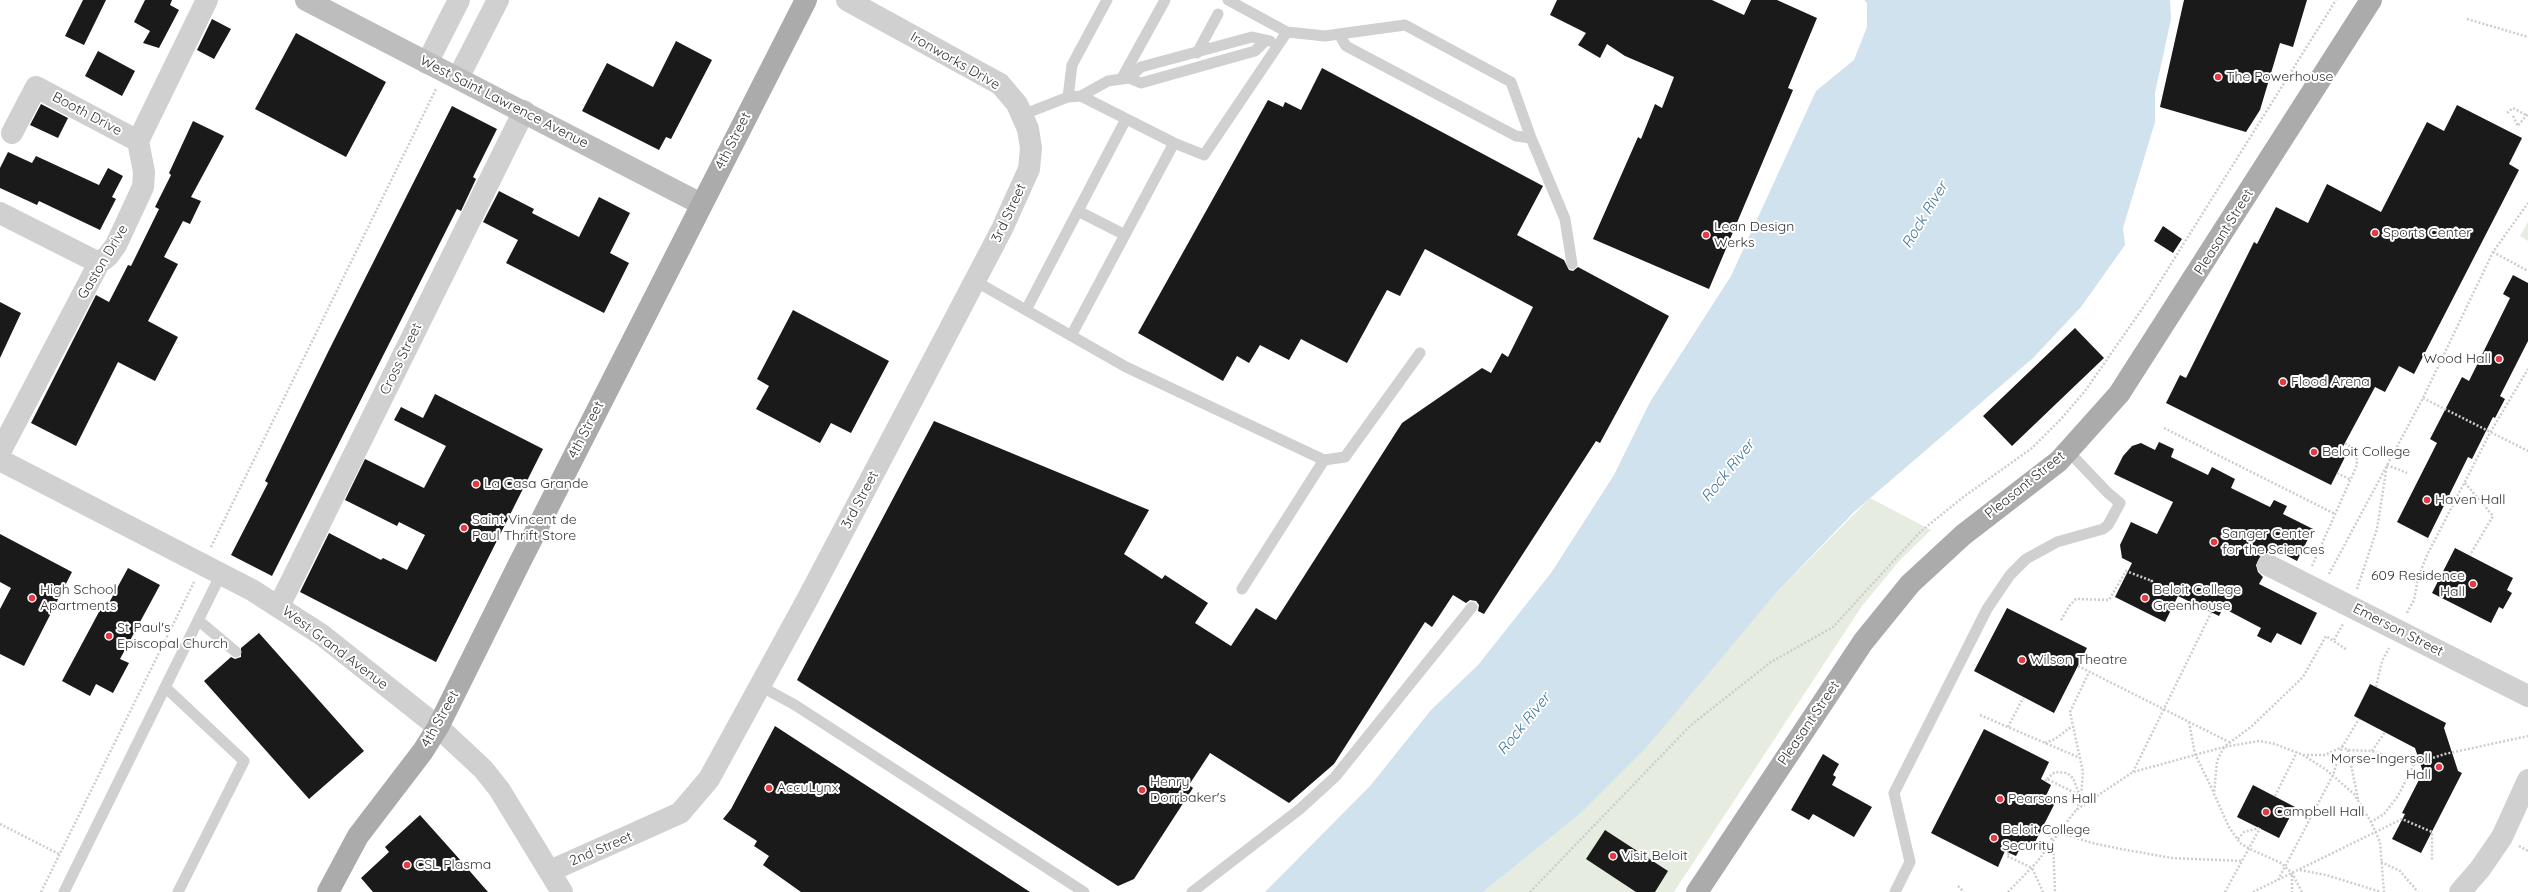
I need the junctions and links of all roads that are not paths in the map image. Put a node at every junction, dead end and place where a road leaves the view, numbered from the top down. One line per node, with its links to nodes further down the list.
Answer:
1 (207, 0): 28 (street)
2 (306, 0): 18 (street, West Saint Lawrence Avenue)
3 (459, 0): 18 (street)
4 (498, 0): 18 (street)
5 (806, 0): 31 (main road, 4th Street)
6 (848, 0): 24 (street, Ironworks Drive)
7 (1107, 0): 22 (lane)
8 (1165, 0): 20 (lane)
9 (1228, 0): 12 (lane)
10 (2371, 0): 41 (main road, Pleasant Street)
11 (1218, 14): 16 (lane)
12 (1287, 32): 13 (lane); 15 (lane)
13 (1339, 34): 27 (lane); 27 (lane)
14 (1266, 40): 15 (lane); 16 (lane); 19 (lane)
15 (1281, 44): 29 (lane)
16 (1197, 53): 17 (lane)
17 (1165, 62): 19 (lane); 20 (lane)
18 (443, 71): 23 (street, West Saint Lawrence Avenue)
19 (1169, 74): 20 (lane)
20 (1125, 78): 21 (lane)
21 (1081, 96): 22 (lane); 25 (lane)
22 (1068, 97): 24 (lane)
23 (524, 111): 31 (street, West Saint Lawrence Avenue); 48 (street, Cross Street)
24 (1022, 115): 30 (street, Ironworks Drive)
25 (1126, 119): 29 (lane); 32 (lane)
26 (12, 133): 28 (street, Booth Drive)
27 (1531, 138): 36 (lane)
28 (138, 141): 35 (street, Gaston Drive)
29 (1174, 143): 34 (lane)
30 (1031, 148): 37 (street, 3rd Street)
31 (701, 204): 55 (main road, 4th Street)
32 (1078, 212): 34 (lane); 38 (lane)
33 (0, 213): 35 (street)
34 (1125, 235): 39 (lane)
35 (99, 263): 42 (street, Gaston Drive)
36 (1572, 264)
37 (975, 281): 38 (lane); 52 (street, 3rd Street)
38 (1026, 310): 39 (lane)
39 (1071, 336): 44 (lane)
40 (1420, 353): 44 (lane)
41 (2068, 451): 65 (main road, Pleasant Street); 66 (lane)
42 (0, 452)
43 (0, 460): 46 (street, West Grand Avenue)
44 (1324, 460): 47 (lane)
45 (2268, 565): 54 (street, Emerson Street)
46 (212, 569): 48 (street, West Grand Avenue); 50 (lane)
47 (1242, 589)
48 (279, 606): 55 (street, West Grand Avenue)
49 (1472, 607): 64 (lane)
50 (198, 620): 51 (lane); 53 (lane)
51 (236, 652)
52 (760, 686): 57 (street, 3rd Street); 63 (lane)
53 (165, 687): 59 (lane); 60 (lane)
54 (2528, 696)
55 (438, 727): 58 (street, West Grand Avenue); 61 (main road, 4th Street)
56 (2528, 780): 67 (street)
57 (652, 827): 58 (street, 2nd Street)
58 (550, 871): 62 (street, West Grand Avenue)
59 (64, 892)
60 (178, 892)
61 (328, 892)
62 (562, 892)
63 (1084, 892)
64 (1192, 892)
65 (1697, 892)
66 (1895, 892)
67 (2460, 892)

